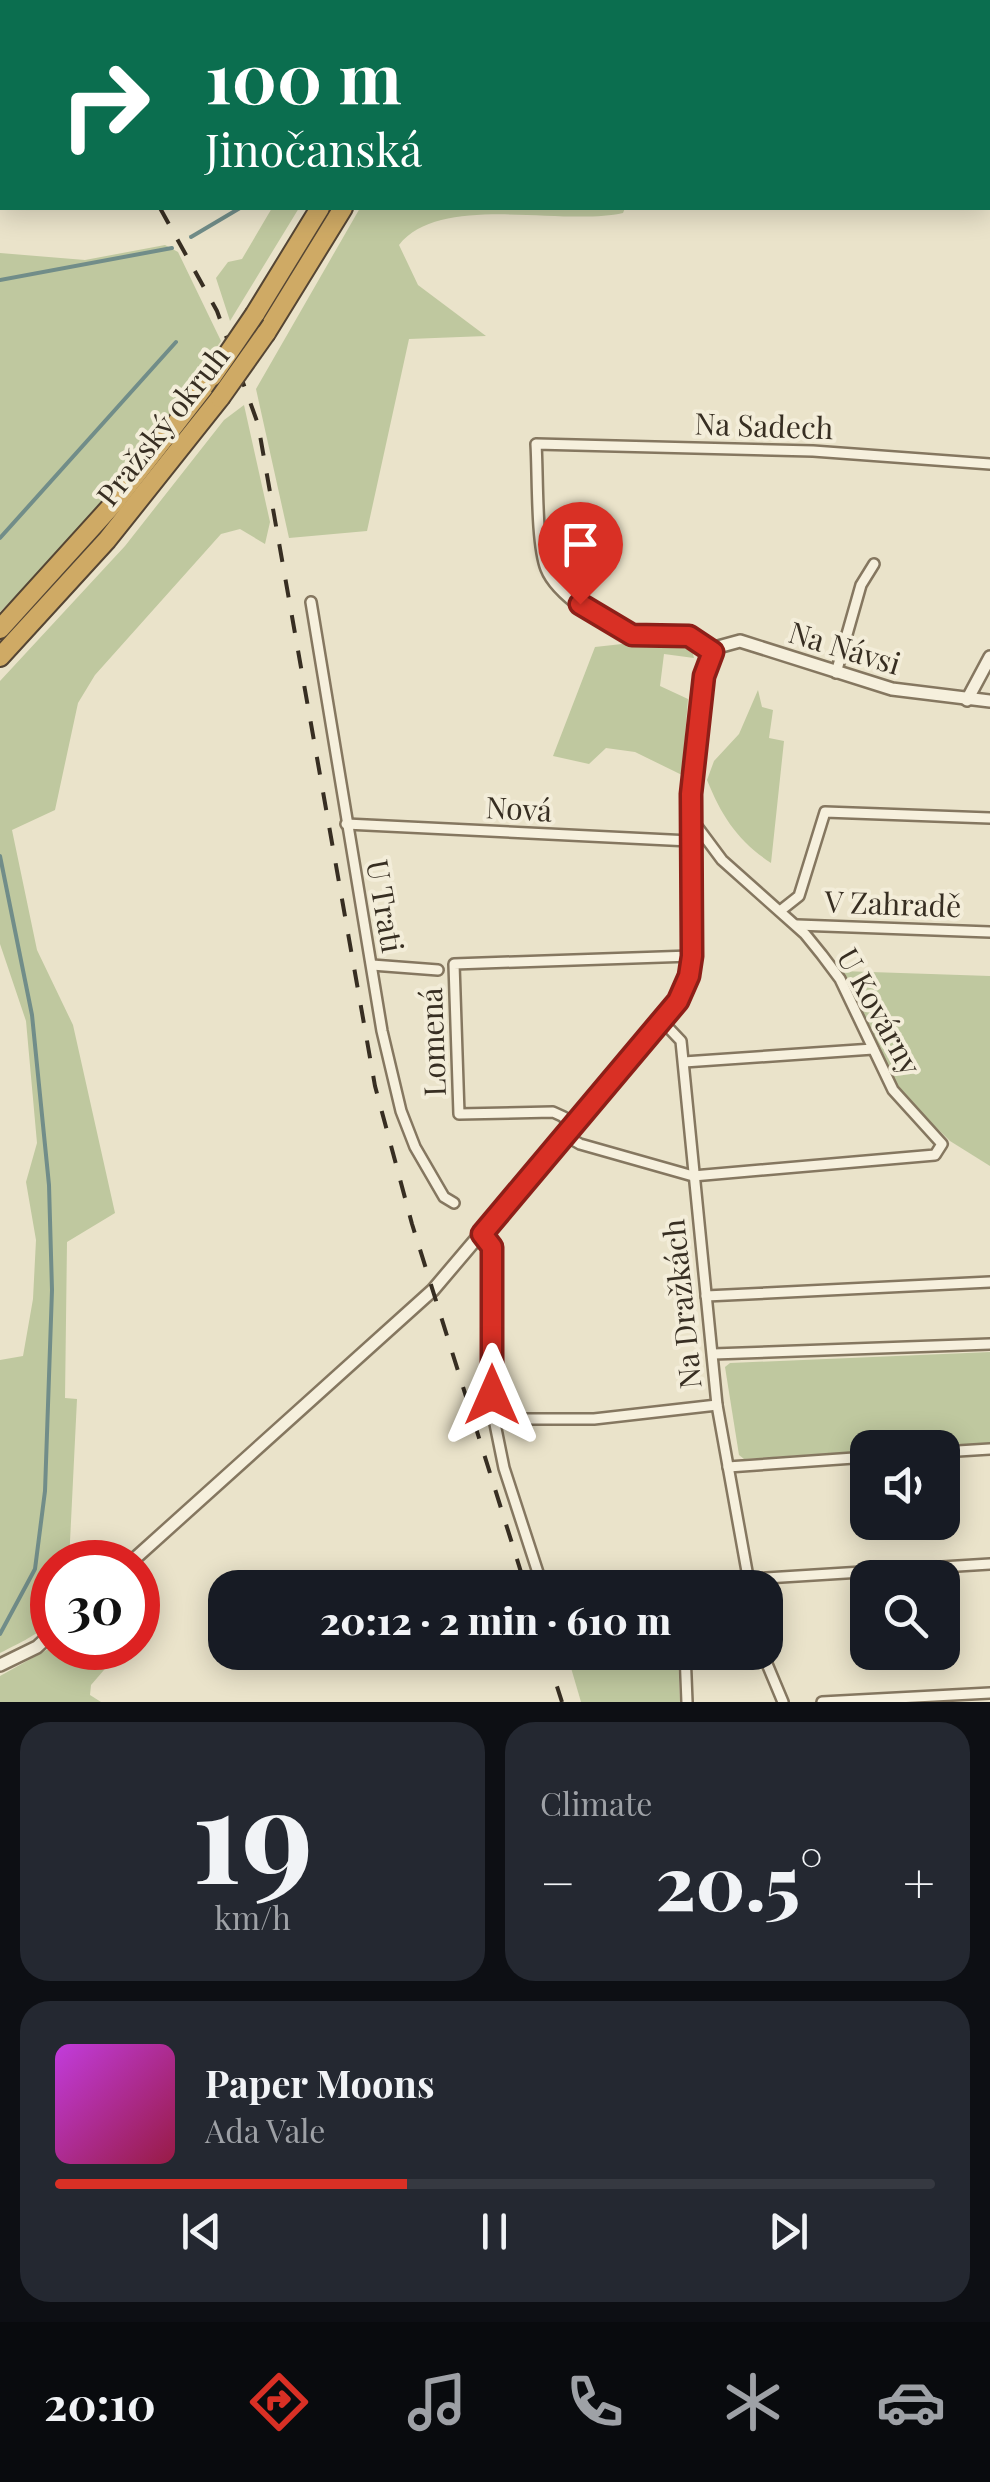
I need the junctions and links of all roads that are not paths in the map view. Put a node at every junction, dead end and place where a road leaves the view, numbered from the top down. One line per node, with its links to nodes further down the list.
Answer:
1 (319, 210): 6 (highway, Pražský okruh, bridge)
2 (342, 210): 9 (highway, Pražský okruh, bridge)
3 (990, 464): 7 (street, Na Sadech)
4 (874, 564): 10 (street)
5 (311, 602): 15 (street, U Trati)
6 (0, 629)
7 (713, 652): 10 (street, Na Návsi); 13 (street)
8 (990, 656): 11 (street)
9 (0, 657)
10 (836, 673): 11 (street, Na Návsi)
11 (967, 700): 12 (street, Na Návsi)
12 (990, 701)
13 (690, 817): 16 (street); 17 (street, U Kovárny)
14 (990, 818): 17 (street, V Zahradě)
15 (346, 824): 16 (street, Nová); 21 (street, U Trati)
16 (690, 841): 20 (street)
17 (780, 911): 18 (street, U Kovárny)
18 (794, 925): 19 (street, V Zahradě); 24 (street, U Kovárny)
19 (990, 932)
20 (692, 956): 23 (street); 26 (street, Lomená)
21 (372, 965): 22 (street); 28 (street, U Trati)
22 (438, 970)
23 (662, 1021): 25 (street, Na Dražkách); 26 (street)
24 (873, 1049): 25 (street); 27 (street, U Kovárny)
25 (684, 1062): 27 (street, Na Dražkách)
26 (570, 1130): 27 (street); 29 (street)
27 (693, 1176): 31 (street, Na Dražkách)
28 (454, 1202)
29 (482, 1234): 35 (street); 40 (street)
30 (990, 1282): 31 (street)
31 (706, 1296): 33 (street, Na Dražkách)
32 (990, 1344): 33 (street)
33 (712, 1354): 34 (street, Na Dražkách)
34 (717, 1405): 35 (street); 39 (street, Na Dražkách)
35 (494, 1419): 42 (street)
36 (990, 1449): 37 (street)
37 (960, 1451)
38 (850, 1458): 39 (street)
39 (728, 1467): 43 (street, Na Dražkách)
40 (155, 1540)
41 (990, 1564): 44 (street)
42 (536, 1570)
43 (748, 1570)
44 (783, 1580)
45 (30, 1650): 46 (street)
46 (0, 1665)
47 (686, 1670): 50 (street)
48 (769, 1670): 51 (street)
49 (990, 1694): 52 (street)
50 (687, 1702)
51 (782, 1702)
52 (822, 1702)

